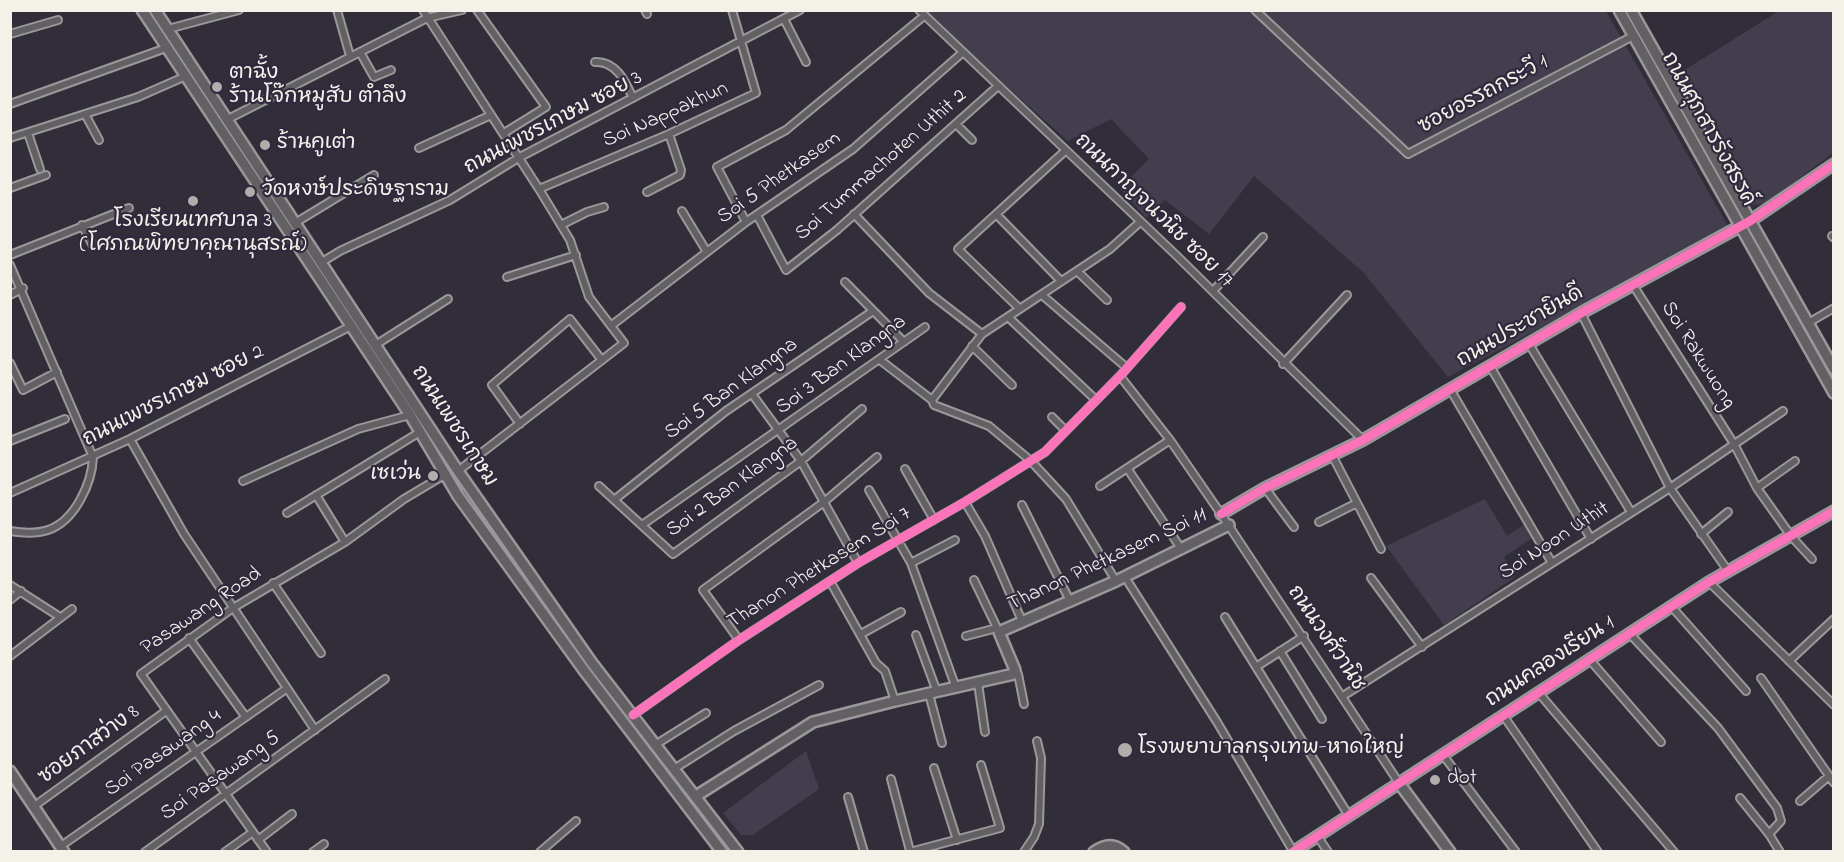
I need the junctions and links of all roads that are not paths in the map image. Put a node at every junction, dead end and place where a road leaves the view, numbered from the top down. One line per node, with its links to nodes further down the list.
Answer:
1 (142, 10): 21 (street, ถนนเพชรเกษม)
2 (155, 10): 17 (street, ถนนเพชรเกษม)
3 (239, 10): 17 (street)
4 (338, 10): 24 (street)
5 (423, 10): 14 (street)
6 (462, 10): 14 (street)
7 (477, 10): 38 (street)
8 (732, 10): 20 (street)
9 (800, 10): 15 (street, ถนนเพชรเกษม ซอย 3)
10 (1255, 10): 19 (street, ซอยอรรถกระวี 1)
11 (1619, 10): 19 (street, ถนนศุภสารรังสรรค์)
12 (1631, 10): 59 (street, ถนนศุภสารรังสรรค์)
13 (921, 13): 23 (street, ถนนกาญจนวนิช ซอย 17); 60 (street)
14 (427, 18): 22 (street); 34 (street)
15 (784, 19): 20 (street, ถนนเพชรเกษม ซอย 3); 26 (street)
16 (58, 20): 18 (street)
17 (168, 30): 31 (street, ถนนเพชรเกษม)
18 (10, 34)
19 (1633, 36): 65 (street, ถนนศุภสารรังสรรค์)
20 (743, 41): 30 (street, ถนนเพชรเกษม ซอย 3); 39 (street, Soi Nappakhun)
21 (166, 48): 28 (street, ถนนเพชรเกษม); 32 (street)
22 (360, 52): 24 (street); 27 (street)
23 (962, 53): 29 (street, ถนนกาญจนวนิช ซอย 17); 58 (street, Soi 5 Phetkasem)
24 (351, 56): 35 (street)
25 (595, 62): 30 (street)
26 (806, 62)
27 (391, 70)
28 (186, 76): 31 (street, ถนนเพชรเกษม); 33 (street)
29 (999, 86): 36 (street, Soi Tummachoten Uthit 2); 44 (street, ถนนกาญจนวนิช ซอย 17)
30 (633, 98): 45 (street, ถนนเพชรเกษม ซอย 3)
31 (209, 100): 35 (street, ถนนเพชรเกษม); 67 (street, ถนนเพชรเกษม)
32 (10, 104)
33 (86, 114): 37 (street); 41 (street)
34 (491, 115): 38 (street); 43 (street)
35 (228, 119): 62 (street, ถนนเพชรเกษม)
36 (956, 124): 42 (street); 56 (street, Soi Tummachoten Uthit 2)
37 (28, 133): 40 (street); 47 (street)
38 (504, 133): 45 (street)
39 (669, 134): 51 (street, Soi Nappakhun); 52 (street)
40 (10, 138)
41 (99, 140)
42 (972, 140)
43 (419, 148)
44 (1065, 151): 57 (street); 61 (street, ถนนกาญจนวนิช ซอย 17)
45 (520, 157): 51 (street); 72 (street, ถนนเพชรเกษม ซอย 3)
46 (1833, 164): 59 (street, ถนนประชายินดี)
47 (40, 169)
48 (46, 175): 50 (street)
49 (374, 175): 62 (street)
50 (10, 188)
51 (539, 189): 64 (street)
52 (647, 192)
53 (604, 207): 64 (street)
54 (129, 208): 63 (street)
55 (682, 211): 69 (street)
56 (854, 214): 58 (street, Soi Tummachoten Uthit 2); 96 (street)
57 (996, 214): 76 (street); 88 (street)
58 (757, 215): 60 (street, Soi 5 Phetkasem)
59 (1750, 221): 65 (street, ถนนประชายินดี); 92 (street, ถนนศุภสารรังสรรค์)
60 (746, 222): 69 (street, Soi 5 Phetkasem)
61 (1140, 222): 74 (street); 80 (street, ถนนกาญจนวนิช ซอย 17)
62 (295, 223): 67 (street, ถนนเพชรเกษม)
63 (82, 225): 68 (street); 70 (street)
64 (561, 225): 71 (street)
65 (1741, 226): 78 (street, ถนนประชายินดี); 112 (street, ถนนศุภสารรังสรรค์)
66 (1263, 237): 80 (street)
67 (303, 245): 72 (street, ถนนเพชรเกษม); 94 (street, ถนนเพชรเกษม)
68 (93, 246)
69 (706, 252): 93 (street, Soi 5 Phetkasem)
70 (10, 255)
71 (576, 255): 75 (street); 93 (street)
72 (322, 262): 98 (street, ถนนเพชรเกษม)
73 (10, 264): 79 (street)
74 (1077, 271): 76 (street); 85 (street)
75 (507, 277)
76 (1061, 281): 82 (street)
77 (845, 282): 89 (street)
78 (1633, 285): 90 (street, ถนนประชายินดี); 129 (street, Soi Rakwuong)
79 (23, 288): 81 (street); 108 (street)
80 (1213, 291): 104 (street, ถนนกาญจนวนิช ซอย 17)
81 (10, 295)
82 (1042, 295): 88 (street); 106 (street)
83 (1347, 295): 104 (street)
84 (448, 299): 98 (street)
85 (1107, 300)
86 (1181, 307): 106 (street, Thanon Phetkasem Soi 7)
87 (1833, 308): 92 (street)
88 (1020, 309): 91 (street)
89 (873, 310): 97 (street); 113 (street, Soi 5 Ban Klangna)
90 (1581, 313): 99 (street, ถนนประชายินดี); 144 (street)
91 (1008, 317): 96 (street); 115 (street)
92 (1808, 323): 107 (street, ถนนศุภสารรังสรรค์)
93 (612, 324): 101 (street)
94 (351, 326): 118 (street, ถนนเพชรเกษม); 125 (street, ถนนเพชรเกษม ซอย 2)
95 (924, 327): 97 (street, Soi 3 Ban Klangna)
96 (982, 334): 100 (street)
97 (904, 342): 102 (street, Soi 3 Ban Klangna)
98 (377, 344): 138 (street, ถนนเพชรเกษม)
99 (1528, 344): 105 (street, ถนนประชายินดี); 155 (street)
100 (972, 346): 110 (street); 114 (street)
101 (601, 359): 121 (street); 121 (street)
102 (880, 360): 114 (street); 122 (street, Soi 3 Ban Klangna)
103 (10, 363): 108 (street)
104 (1283, 364): 127 (street, ถนนกาญจนวนิช ซอย 17)
105 (1490, 366): 111 (street, ถนนประชายินดี); 167 (street)
106 (1127, 368): 109 (street, Thanon Phetkasem Soi 7)
107 (1833, 369)
108 (57, 372): 130 (street)
109 (1120, 376): 115 (street, Thanon Phetkasem Soi 7); 126 (street, ถนนวงศ์วานิช)
110 (1012, 385)
111 (1450, 389): 127 (street, ถนนประชายินดี); 176 (street)
112 (1833, 393)
113 (752, 394): 122 (street); 149 (street, Soi 5 Ban Klangna)
114 (932, 400): 134 (street)
115 (1096, 400): 123 (street, Thanon Phetkasem Soi 7)
116 (862, 409): 133 (street, Soi 2 Ban Klangna)
117 (1783, 411): 129 (street, Soi Noon Uthit)
118 (410, 415): 124 (street, ถนนเพชรเกษม); 140 (street)
119 (1052, 417): 123 (street)
120 (65, 419): 128 (street)
121 (520, 424): 138 (street)
122 (779, 431): 133 (street); 161 (street, Soi 3 Ban Klangna)
123 (1066, 431): 134 (street, Thanon Phetkasem Soi 7)
124 (420, 432): 139 (street, ถนนเพชรเกษม); 148 (street)
125 (130, 439): 130 (street, ถนนเพชรเกษม ซอย 2); 190 (street)
126 (1170, 440): 136 (street); 158 (street, ถนนวงศ์วานิช)
127 (1363, 440): 132 (street, ถนนประชายินดี)
128 (10, 441)
129 (1734, 444): 144 (street, Soi Noon Uthit); 145 (street, Soi Rakwuong)
130 (93, 457): 147 (street, ถนนเพชรเกษม ซอย 2); 164 (street)
131 (877, 457): 150 (street)
132 (1333, 457): 143 (street, ถนนประชายินดี); 152 (street)
133 (801, 461): 150 (street); 161 (street, Soi 2 Ban Klangna)
134 (1031, 461): 151 (street, Thanon Phetkasem Soi 7); 182 (street)
135 (1795, 461): 145 (street)
136 (1127, 468): 142 (street); 172 (street)
137 (905, 469): 159 (street)
138 (458, 471): 211 (street, ถนนเพชรเกษม)
139 (446, 474): 170 (street, Pasawang Road); 213 (street, ถนนเพชรเกษม)
140 (243, 481)
141 (598, 486): 149 (street, Soi 2 Ban Klangna)
142 (1100, 486)
143 (1264, 488): 158 (street, ถนนประชายินดี); 163 (street)
144 (1670, 488): 155 (street, Soi Noon Uthit); 165 (street)
145 (1757, 488): 166 (street, Soi Rakwuong)
146 (869, 490): 168 (street)
147 (10, 493)
148 (316, 495): 157 (street); 170 (street)
149 (614, 500): 161 (street, Soi 2 Ban Klangna)
150 (824, 502): 174 (street); 204 (street)
151 (965, 502): 159 (street, Thanon Phetkasem Soi 7); 196 (street)
152 (1357, 503): 160 (street); 171 (street)
153 (1022, 505): 188 (street)
154 (1833, 511): 166 (street, ถนนคลองเรียน 1)
155 (1631, 512): 167 (street, Soi Noon Uthit)
156 (1728, 512): 165 (street)
157 (287, 513)
158 (1221, 514): 162 (street, ถนนวงศ์วานิช)
159 (934, 520): 168 (street, Thanon Phetkasem Soi 7)
160 (1318, 522)
161 (642, 525)
162 (1229, 525): 172 (street, Thanon Phetkasem Soi 11); 202 (street, ถนนวงศ์วานิช)
163 (1294, 527)
164 (10, 531)
165 (1701, 534): 177 (street)
166 (1791, 536): 173 (street, Soi Rakwuong); 177 (street, ถนนคลองเรียน 1)
167 (1591, 539): 176 (street, Soi Noon Uthit)
168 (900, 540): 174 (street, Thanon Phetkasem Soi 7); 175 (street)
169 (955, 540): 175 (street)
170 (345, 542): 184 (street, Pasawang Road)
171 (1381, 549)
172 (1182, 550): 178 (street, Thanon Phetkasem Soi 11)
173 (1812, 559)
174 (858, 563): 181 (street, Thanon Phetkasem Soi 7)
175 (911, 563): 220 (street)
176 (1552, 563): 205 (street, Soi Noon Uthit)
177 (1728, 571): 183 (street, ถนนคลองเรียน 1)
178 (1125, 577): 182 (street, Thanon Phetkasem Soi 11); 267 (street)
179 (1371, 578): 205 (street)
180 (974, 580): 197 (street)
181 (830, 581): 198 (street); 204 (street, Thanon Phetkasem Soi 7)
182 (1116, 581): 188 (street, Thanon Phetkasem Soi 11)
183 (1709, 582): 189 (street, ถนนคลองเรียน 1); 210 (street)
184 (273, 583): 190 (street, Pasawang Road); 207 (street)
185 (10, 585): 186 (street)
186 (21, 591): 187 (street); 193 (street)
187 (10, 600)
188 (1070, 601): 196 (street, Thanon Phetkasem Soi 11)
189 (1671, 606): 199 (street, ถนนคลองเรียน 1); 221 (street)
190 (233, 608): 203 (street, Pasawang Road); 219 (street)
191 (72, 609): 193 (street)
192 (901, 612): 198 (street)
193 (60, 616): 208 (street)
194 (1225, 617): 212 (street)
195 (1833, 619): 210 (street)
196 (1022, 621): 197 (street, Thanon Phetkasem Soi 11)
197 (998, 630): 201 (street); 214 (street, Thanon Phetkasem Soi 11)
198 (861, 634): 225 (street)
199 (1630, 634): 209 (street, ถนนคลองเรียน 1); 260 (street)
200 (916, 635): 223 (street)
201 (966, 636)
202 (1304, 636): 206 (street); 224 (street, ถนนวงศ์วานิช)
203 (189, 638): 228 (street, Pasawang Road); 232 (street)
204 (739, 640): 230 (street, Thanon Phetkasem Soi 7)
205 (1422, 647): 224 (street, Soi Noon Uthit)
206 (1280, 651): 212 (street); 233 (street)
207 (321, 653)
208 (10, 656)
209 (1590, 660): 222 (street, ถนนคลองเรียน 1); 237 (street)
210 (1789, 661): 227 (street)
211 (592, 663): 213 (street); 230 (street, ถนนเพชรเกษม)
212 (1256, 667): 257 (street)
213 (583, 669): 273 (street, ถนนเพชรเกษม)
214 (1018, 674): 217 (street); 226 (street)
215 (1761, 678): 246 (street)
216 (385, 679): 234 (street, Soi Pasawang 5)
217 (978, 683): 220 (street); 235 (street)
218 (819, 686): 244 (street)
219 (286, 688): 232 (street, Soi Pasawang 4); 234 (street)
220 (956, 688): 223 (street)
221 (1746, 691)
222 (1538, 692): 231 (street, ถนนคลองเรียน 1); 283 (street)
223 (933, 693): 225 (street); 238 (street)
224 (1343, 696): 248 (street, ถนนวงศ์วานิช)
225 (895, 700): 251 (street)
226 (1024, 704)
227 (1833, 705)
228 (166, 711): 240 (street, Pasawang Road); 255 (street, ซอยภาสว่าง 8)
229 (706, 713): 239 (street)
230 (633, 715): 239 (street, ถนนเพชรเกษม)
231 (1503, 715): 241 (street, ถนนคลองเรียน 1); 282 (street)
232 (245, 716): 240 (street, Soi Pasawang 4)
233 (1322, 719)
234 (315, 730): 250 (street, Soi Pasawang 5)
235 (985, 732)
236 (1037, 741): 276 (street)
237 (1661, 742)
238 (942, 743)
239 (655, 745): 244 (street, ถนนเพชรเกษม)
240 (196, 752): 250 (street, Pasawang Road); 265 (street, Soi Pasawang 4)
241 (1443, 755): 248 (street, ถนนคลองเรียน 1); 281 (street)
242 (981, 765): 263 (street)
243 (934, 768): 263 (street)
244 (674, 769): 251 (street, ถนนเพชรเกษม)
245 (12, 776): 255 (street)
246 (1829, 776): 249 (street); 254 (street)
247 (891, 779): 266 (street)
248 (1399, 783): 257 (street, ถนนคลองเรียน 1); 280 (street)
249 (1833, 783)
250 (225, 794): 259 (street, Pasawang Road); 268 (street, Soi Pasawang 5)
251 (696, 796): 274 (street, ถนนเพชรเกษม)
252 (848, 797): 275 (street)
253 (1740, 798): 260 (street)
254 (1800, 801)
255 (33, 807): 265 (street)
256 (292, 814): 262 (street)
257 (1349, 816): 261 (street, ถนนคลองเรียน 1)
258 (576, 821): 272 (street)
259 (253, 832): 262 (street, Pasawang Road); 269 (street)
260 (1769, 834): 284 (street)
261 (1318, 837): 267 (street, ถนนคลองเรียน 1); 279 (street)
262 (258, 840): 270 (street, Pasawang Road)
263 (957, 840): 266 (street)
264 (324, 844): 271 (street)
265 (63, 849)
266 (910, 851)
267 (1293, 851)
268 (145, 852)
269 (225, 852)
270 (267, 852)
271 (313, 852)
272 (540, 852)
273 (722, 852)
274 (738, 852)
275 (864, 852)
276 (1024, 852)
277 (1094, 852): 278 (street)
278 (1124, 852)
279 (1328, 852)
280 (1450, 852)
281 (1516, 852)
282 (1598, 852)
283 (1674, 852)
284 (1780, 852)

